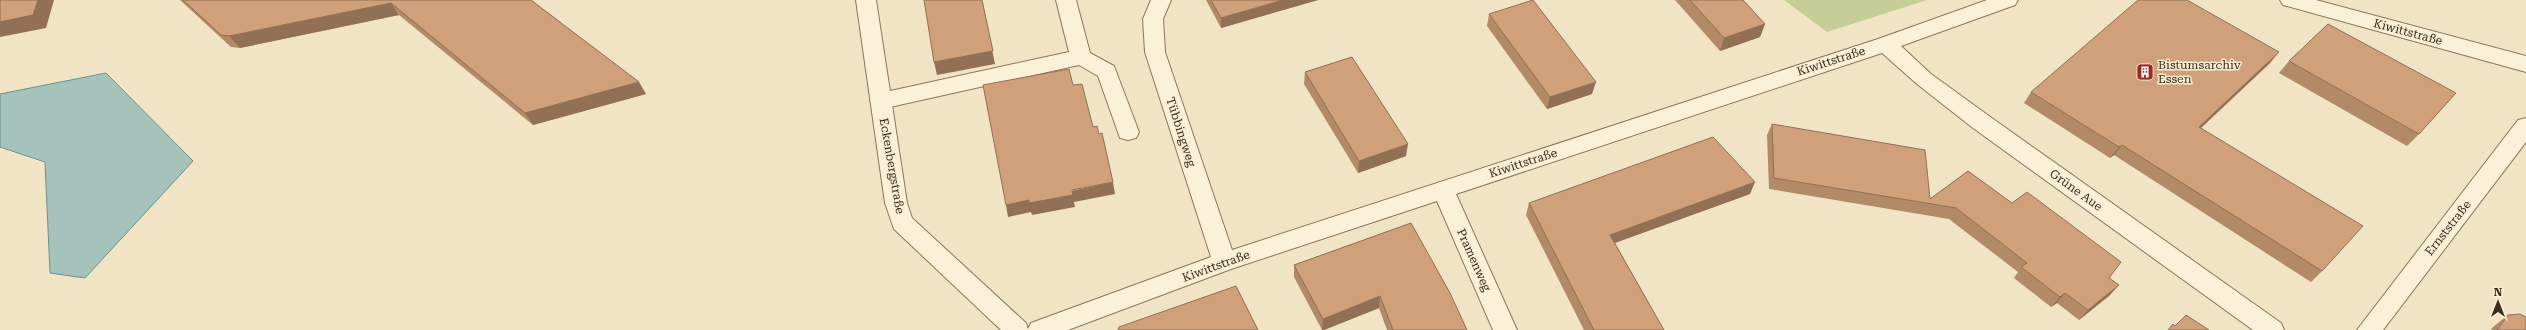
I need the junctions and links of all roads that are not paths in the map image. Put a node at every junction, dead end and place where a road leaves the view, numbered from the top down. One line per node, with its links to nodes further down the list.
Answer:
1 (866, 0): 9 (street, Eckenbergstraße)
2 (1066, 0): 7 (street)
3 (1161, 0): 13 (street, Tübbingweg)
4 (2008, 0): 6 (street, Kiwittstraße)
5 (2290, 0): 8 (street, Kiwittstraße)
6 (1885, 44): 12 (street, Kiwittstraße); 17 (street, Grüne Aue)
7 (1081, 57): 9 (street); 11 (street)
8 (2526, 64)
9 (881, 101): 14 (street, Eckenbergstraße)
10 (2526, 126): 18 (street, Ernststraße)
11 (1128, 132)
12 (1443, 189): 13 (street, Kiwittstraße); 16 (street, Pramenweg)
13 (1224, 262): 15 (street, Kiwittstraße)
14 (1016, 330)
15 (1040, 330)
16 (1505, 330)
17 (2272, 330)
18 (2370, 330)

